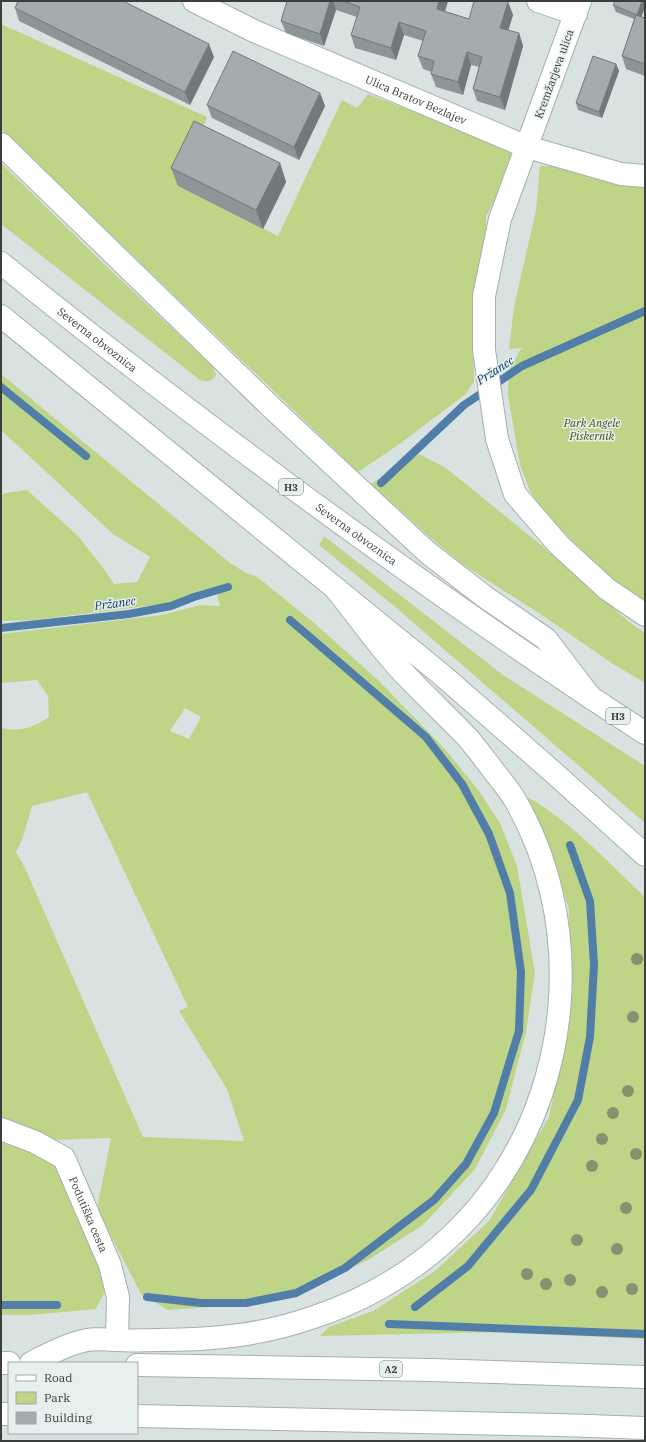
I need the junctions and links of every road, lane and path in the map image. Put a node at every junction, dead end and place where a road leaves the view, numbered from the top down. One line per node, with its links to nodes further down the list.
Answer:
1 (194, 1): 5 (main road, Ulica Bratov Bezlajev)
2 (538, 1): 3 (main road)
3 (578, 7): 5 (main road, Kremžarjeva ulica)
4 (1, 144): 11 (main road)
5 (527, 147): 6 (main road, Ulica Bratov Bezlajev); 10 (main road)
6 (645, 176)
7 (1, 263): 11 (main road, Severna obvoznica / H3)
8 (1, 316): 9 (main road)
9 (336, 588): 13 (main road); 15 (main road)
10 (645, 615)
11 (591, 698): 12 (main road, Severna obvoznica / H3)
12 (645, 733)
13 (645, 855)
14 (1, 1129): 15 (main road, Podutiška cesta)
15 (117, 1340): 16 (main road)
16 (33, 1362)
17 (138, 1365): 18 (main road, A2)
18 (645, 1377)
19 (138, 1416): 20 (main road)
20 (645, 1428)

